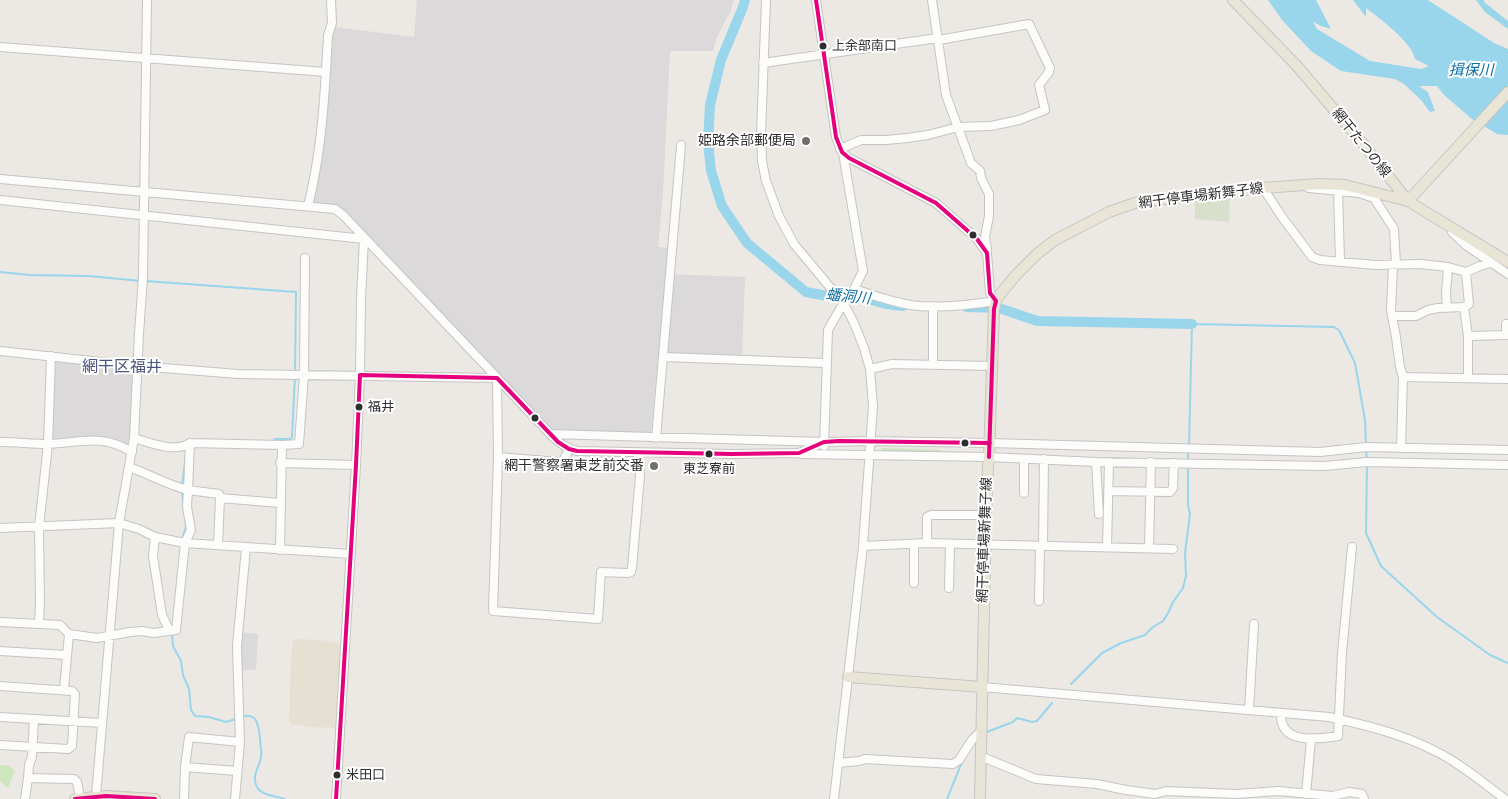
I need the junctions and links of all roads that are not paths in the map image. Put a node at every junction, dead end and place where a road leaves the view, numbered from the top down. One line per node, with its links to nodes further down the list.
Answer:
1 (147, 0): 10 (street)
2 (331, 0): 12 (street)
3 (766, 0): 11 (street)
4 (816, 0): 9 (street)
5 (932, 0): 7 (street)
6 (1233, 0): 22 (main road, 網干たつの線)
7 (938, 39): 9 (street); 14 (street); 14 (street)
8 (0, 47): 10 (street)
9 (824, 54): 11 (street); 16 (street)
10 (146, 58): 12 (street); 21 (street)
11 (764, 63): 39 (street)
12 (326, 72): 24 (street)
13 (1508, 92): 22 (main road)
14 (958, 127): 16 (street); 28 (street)
15 (682, 145): 48 (street)
16 (841, 151): 28 (street); 37 (street)
17 (0, 178): 21 (street)
18 (1305, 184): 19 (main road, 網干停車場新舞子線); 20 (street); 22 (main road, 網干停車場新舞子線)
19 (1263, 188): 30 (street); 38 (main road, 網干停車場新舞子線)
20 (1338, 190): 30 (street); 33 (street)
21 (145, 192): 24 (street); 25 (street)
22 (1410, 199): 26 (main road, 網干たつの線)
23 (0, 200): 25 (street)
24 (308, 206): 27 (street)
25 (144, 216): 27 (street); 51 (street)
26 (1443, 224): 31 (main road, 網干たつの線); 32 (street)
27 (364, 239): 55 (street); 57 (street)
28 (988, 253): 38 (street)
29 (305, 258): 54 (street)
30 (1340, 262): 33 (street)
31 (1508, 262)
32 (1491, 263): 35 (street); 36 (street)
33 (1394, 265): 34 (street); 43 (street)
34 (1448, 267): 35 (street); 41 (street)
35 (1466, 272): 40 (street)
36 (1508, 274)
37 (854, 289): 39 (street); 42 (street)
38 (995, 305): 42 (street); 52 (main road, 網干停車場新舞子線)
39 (842, 306): 49 (street); 53 (street)
40 (1464, 307): 41 (street); 45 (street)
41 (1448, 308): 43 (street)
42 (933, 309): 50 (street)
43 (1392, 316): 56 (street)
44 (1508, 324): 45 (street)
45 (1468, 336): 58 (street)
46 (0, 351): 47 (street)
47 (51, 356): 51 (street); 68 (street)
48 (664, 357): 49 (street); 62 (street)
49 (826, 362): 66 (street)
50 (933, 364): 52 (street); 53 (street)
51 (138, 366): 54 (street); 61 (street)
52 (992, 366): 67 (main road, 網干停車場新舞子線)
53 (870, 370): 63 (street)
54 (304, 375): 55 (street); 69 (street)
55 (360, 375): 57 (street); 90 (street)
56 (1403, 377): 58 (street); 71 (street)
57 (498, 378): 60 (street); 79 (street)
58 (1468, 378): 59 (street)
59 (1508, 380)
60 (550, 434): 62 (street); 72 (street)
61 (134, 438): 65 (street); 74 (street)
62 (656, 438): 66 (street)
63 (871, 441): 66 (street); 67 (street); 78 (street)
64 (0, 442): 68 (street)
65 (190, 442): 69 (street); 93 (street)
66 (824, 442): 76 (street); 77 (street)
67 (990, 443): 70 (street); 80 (main road, 網干停車場新舞子線)
68 (48, 444): 74 (street); 102 (street)
69 (282, 445): 88 (street)
70 (1364, 447): 71 (street); 86 (street)
71 (1400, 448): 73 (street); 87 (street)
72 (569, 449): 75 (street); 79 (street)
73 (1508, 450)
74 (132, 452): 92 (street)
75 (638, 453): 76 (street); 79 (street)
76 (784, 453): 77 (street)
77 (824, 455): 78 (street)
78 (870, 455): 80 (street); 111 (street)
79 (498, 457)
80 (989, 457): 81 (street); 100 (main road, 網干停車場新舞子線)
81 (1024, 459): 82 (street); 95 (street)
82 (1044, 459): 83 (street); 112 (street)
83 (1096, 462): 84 (street); 99 (street)
84 (1109, 462): 85 (street); 94 (street)
85 (1151, 462): 89 (street); 96 (street)
86 (1364, 462): 87 (street); 89 (street)
87 (1398, 462): 91 (street)
88 (280, 463): 90 (street); 98 (street)
89 (1174, 463): 96 (street)
90 (356, 465): 119 (street)
91 (1508, 465)
92 (129, 467): 93 (street); 101 (street)
93 (184, 489): 97 (street); 105 (street)
94 (1108, 491): 96 (street); 113 (street)
95 (1024, 492)
96 (1150, 492): 116 (street)
97 (220, 498): 98 (street); 109 (street)
98 (280, 503): 118 (street)
99 (1098, 514)
100 (986, 515): 106 (street); 110 (main road, 網干停車場新舞子線)
101 (119, 523): 102 (street); 104 (street); 128 (street)
102 (39, 527): 103 (street); 124 (street)
103 (0, 528)
104 (155, 537): 105 (street); 126 (street)
105 (183, 542): 109 (street); 126 (street)
106 (927, 543): 107 (street); 108 (street)
107 (914, 544): 111 (street); 120 (street)
108 (950, 544): 110 (street); 121 (street)
109 (218, 545): 115 (street)
110 (985, 545): 112 (street); 133 (main road, 網干停車場新舞子線)
111 (863, 546): 131 (street)
112 (1041, 546): 113 (street); 122 (street)
113 (1107, 547): 116 (street)
114 (1352, 547): 139 (street)
115 (246, 548): 118 (street); 144 (street)
116 (1149, 548): 117 (street)
117 (1173, 549)
118 (280, 550): 119 (street)
119 (351, 554): 162 (street)
120 (914, 583)
121 (949, 588)
122 (1039, 601)
123 (0, 622): 124 (street)
124 (39, 624): 127 (street)
125 (1254, 624): 135 (street)
126 (171, 630): 128 (street)
127 (69, 634): 128 (street); 130 (street)
128 (110, 635): 141 (street)
129 (0, 651): 130 (street)
130 (67, 656): 134 (street)
131 (848, 677): 133 (main road); 148 (street)
132 (0, 686): 134 (street)
133 (982, 687): 135 (street); 142 (main road, 網干停車場新舞子線)
134 (64, 690): 140 (street)
135 (1249, 710): 136 (street)
136 (1281, 714): 139 (street); 143 (street)
137 (0, 717): 138 (street)
138 (34, 719): 140 (street); 146 (street)
139 (1338, 719): 143 (street); 166 (street)
140 (73, 721): 141 (street); 146 (street)
141 (102, 723): 154 (street)
142 (981, 731): 147 (main road, 網干停車場新舞子線); 148 (street)
143 (1311, 740): 153 (street)
144 (240, 742): 149 (street); 150 (street)
145 (0, 745): 146 (street)
146 (32, 747): 151 (street)
147 (981, 758): 155 (street); 164 (main road, 網干停車場新舞子線)
148 (838, 763): 163 (street)
149 (185, 767): 150 (street); 160 (street)
150 (237, 771): 161 (street)
151 (28, 778): 156 (street); 157 (street)
152 (1253, 795): 153 (street); 155 (street)
153 (1304, 795): 165 (street)
154 (96, 796): 156 (main road); 158 (main road)
155 (1207, 796)
156 (78, 798)
157 (25, 799)
158 (146, 799): 159 (main road)
159 (155, 799)
160 (184, 799)
161 (235, 799)
162 (336, 799)
163 (834, 799)
164 (980, 799)
165 (1364, 799)
166 (1505, 799)

